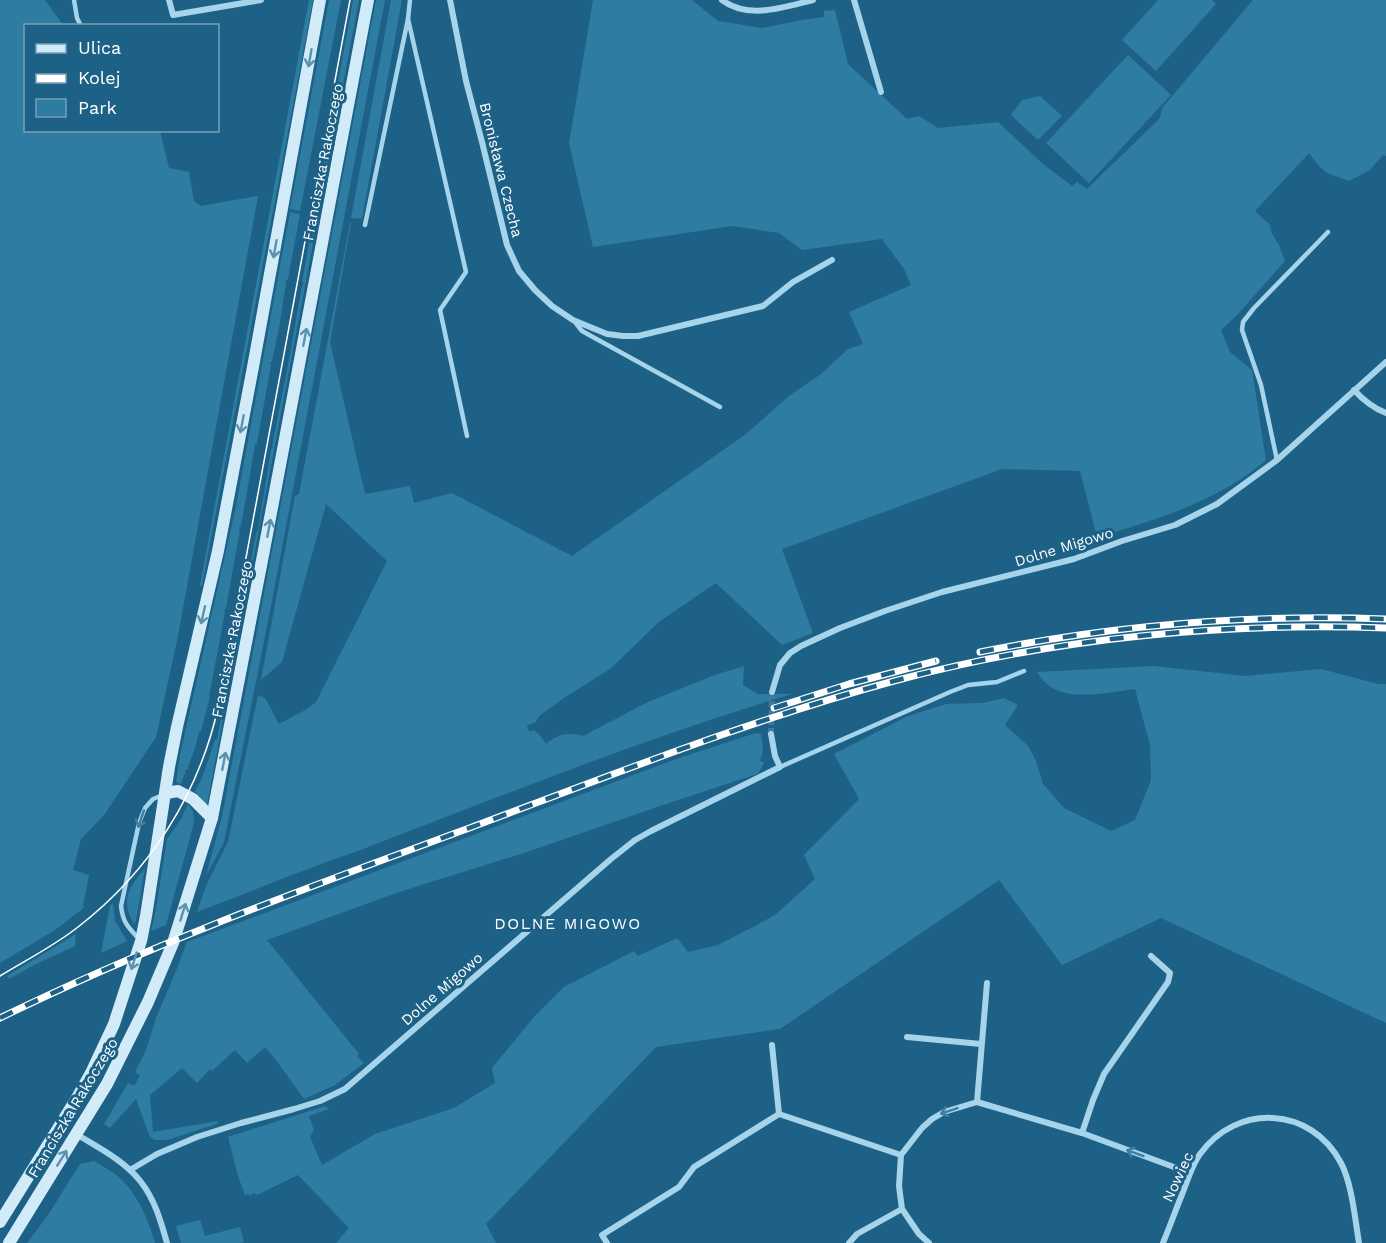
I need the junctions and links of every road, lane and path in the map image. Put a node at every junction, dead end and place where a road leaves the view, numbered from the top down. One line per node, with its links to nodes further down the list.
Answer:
1 (74, 0): 12 (lane)
2 (169, 0): 3 (street)
3 (261, 0)
4 (320, 0): 28 (main road, Franciszka Rakoczego, one-way to 28)
5 (368, 0): 29 (main road, Franciszka Rakoczego, one-way to 5)
6 (410, 0): 11 (lane)
7 (450, 0): 17 (street, Bronisława Czecha)
8 (722, 0): 9 (street)
9 (813, 0)
10 (854, 0): 13 (street)
11 (408, 19): 14 (lane); 22 (lane)
12 (80, 24)
13 (881, 92)
14 (365, 225)
15 (1328, 232): 23 (lane)
16 (832, 260): 17 (street, Bronisława Czecha)
17 (573, 320): 20 (lane, Bronisława Czecha)
18 (1386, 362): 19 (street, Dolne Migowo)
19 (1354, 390): 21 (street); 23 (street, Dolne Migowo)
20 (720, 406)
21 (1386, 413)
22 (467, 436)
23 (1277, 460): 25 (street, Dolne Migowo)
24 (1024, 671): 27 (lane, Dolne Migowo)
25 (772, 692)
26 (771, 734): 27 (street)
27 (780, 767): 41 (street, Dolne Migowo)
28 (166, 793): 29 (main road); 30 (main road, Franciszka Rakoczego); 30 (lane, one-way to 30)
29 (212, 818): 39 (main road, Franciszka Rakoczego, one-way to 29)
30 (141, 941): 44 (main road, Franciszka Rakoczego, one-way to 44)
31 (1151, 956): 38 (street)
32 (987, 983): 34 (street)
33 (907, 1037): 34 (street)
34 (981, 1044): 36 (street)
35 (772, 1045): 37 (street)
36 (977, 1102): 38 (street); 40 (street, one-way to 40)
37 (779, 1114): 40 (street); 47 (street)
38 (1082, 1133): 42 (street, one-way to 38)
39 (76, 1134): 41 (street); 45 (main road, Franciszka Rakoczego, one-way to 39)
40 (901, 1155): 43 (street)
41 (130, 1170): 46 (street)
42 (1190, 1173): 50 (street, Nowiec); 51 (street, Nowiec)
43 (902, 1209): 48 (street); 49 (street)
44 (0, 1222)
45 (9, 1243)
46 (167, 1243)
47 (607, 1243)
48 (849, 1243)
49 (929, 1243)
50 (1163, 1243)
51 (1359, 1243)

